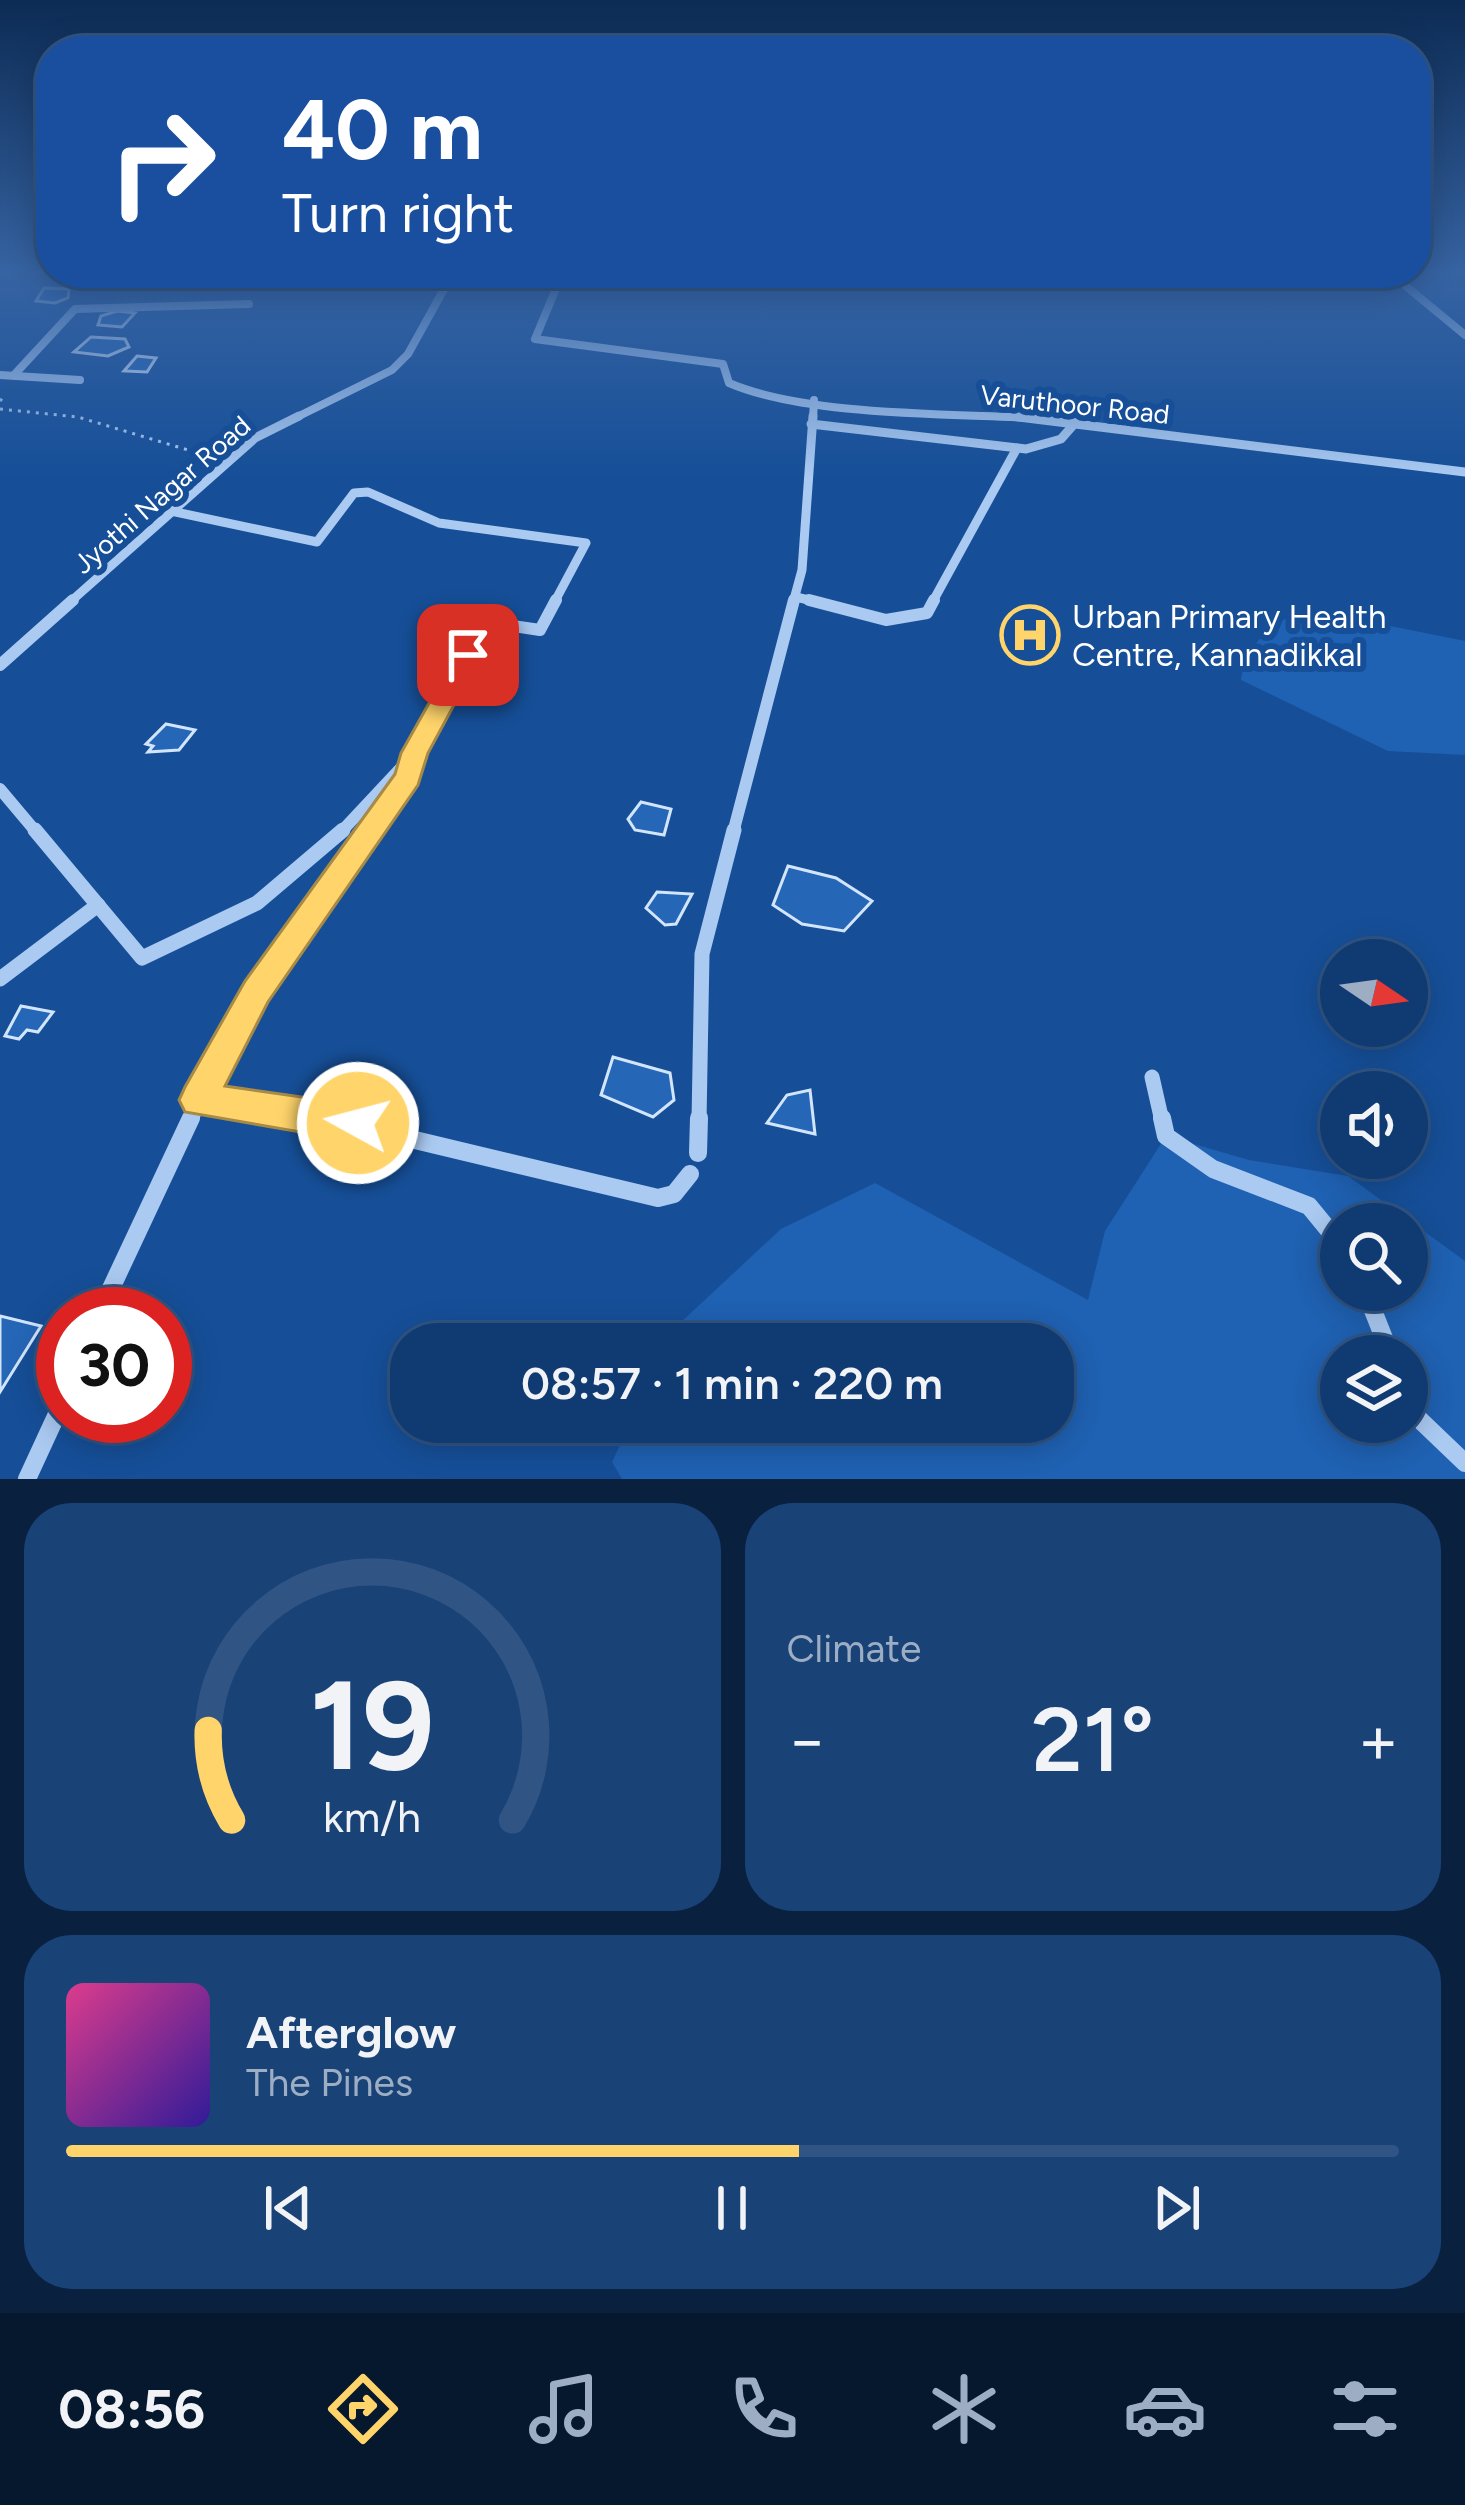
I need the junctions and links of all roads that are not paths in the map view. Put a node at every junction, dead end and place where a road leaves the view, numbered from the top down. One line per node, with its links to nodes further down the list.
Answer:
1 (46, 340): 5 (street)
2 (413, 340): 12 (street, Jyothi Nagar Road)
3 (544, 340): 7 (street, Varuthoor Road)
4 (0, 375): 5 (street)
5 (14, 375): 6 (street)
6 (80, 380)
7 (814, 400): 8 (street, Varuthoor Road); 9 (street)
8 (1076, 422): 10 (street); 11 (street, Varuthoor Road)
9 (811, 424): 10 (street); 13 (street)
10 (1016, 448): 13 (street)
11 (1465, 472)
12 (171, 512): 14 (street, Jyothi Nagar Road); 15 (street)
13 (796, 597): 21 (street)
14 (0, 665)
15 (415, 753): 17 (street); 20 (street)
16 (0, 789): 17 (street)
17 (98, 905): 18 (street)
18 (0, 979)
19 (1152, 1077): 23 (street)
20 (198, 1100): 22 (street); 24 (street)
21 (698, 1153)
22 (690, 1174)
23 (1320, 1219)
24 (111, 1287)
25 (1428, 1428): 27 (street)
26 (44, 1443): 28 (street)
27 (1465, 1463)
28 (27, 1479)

